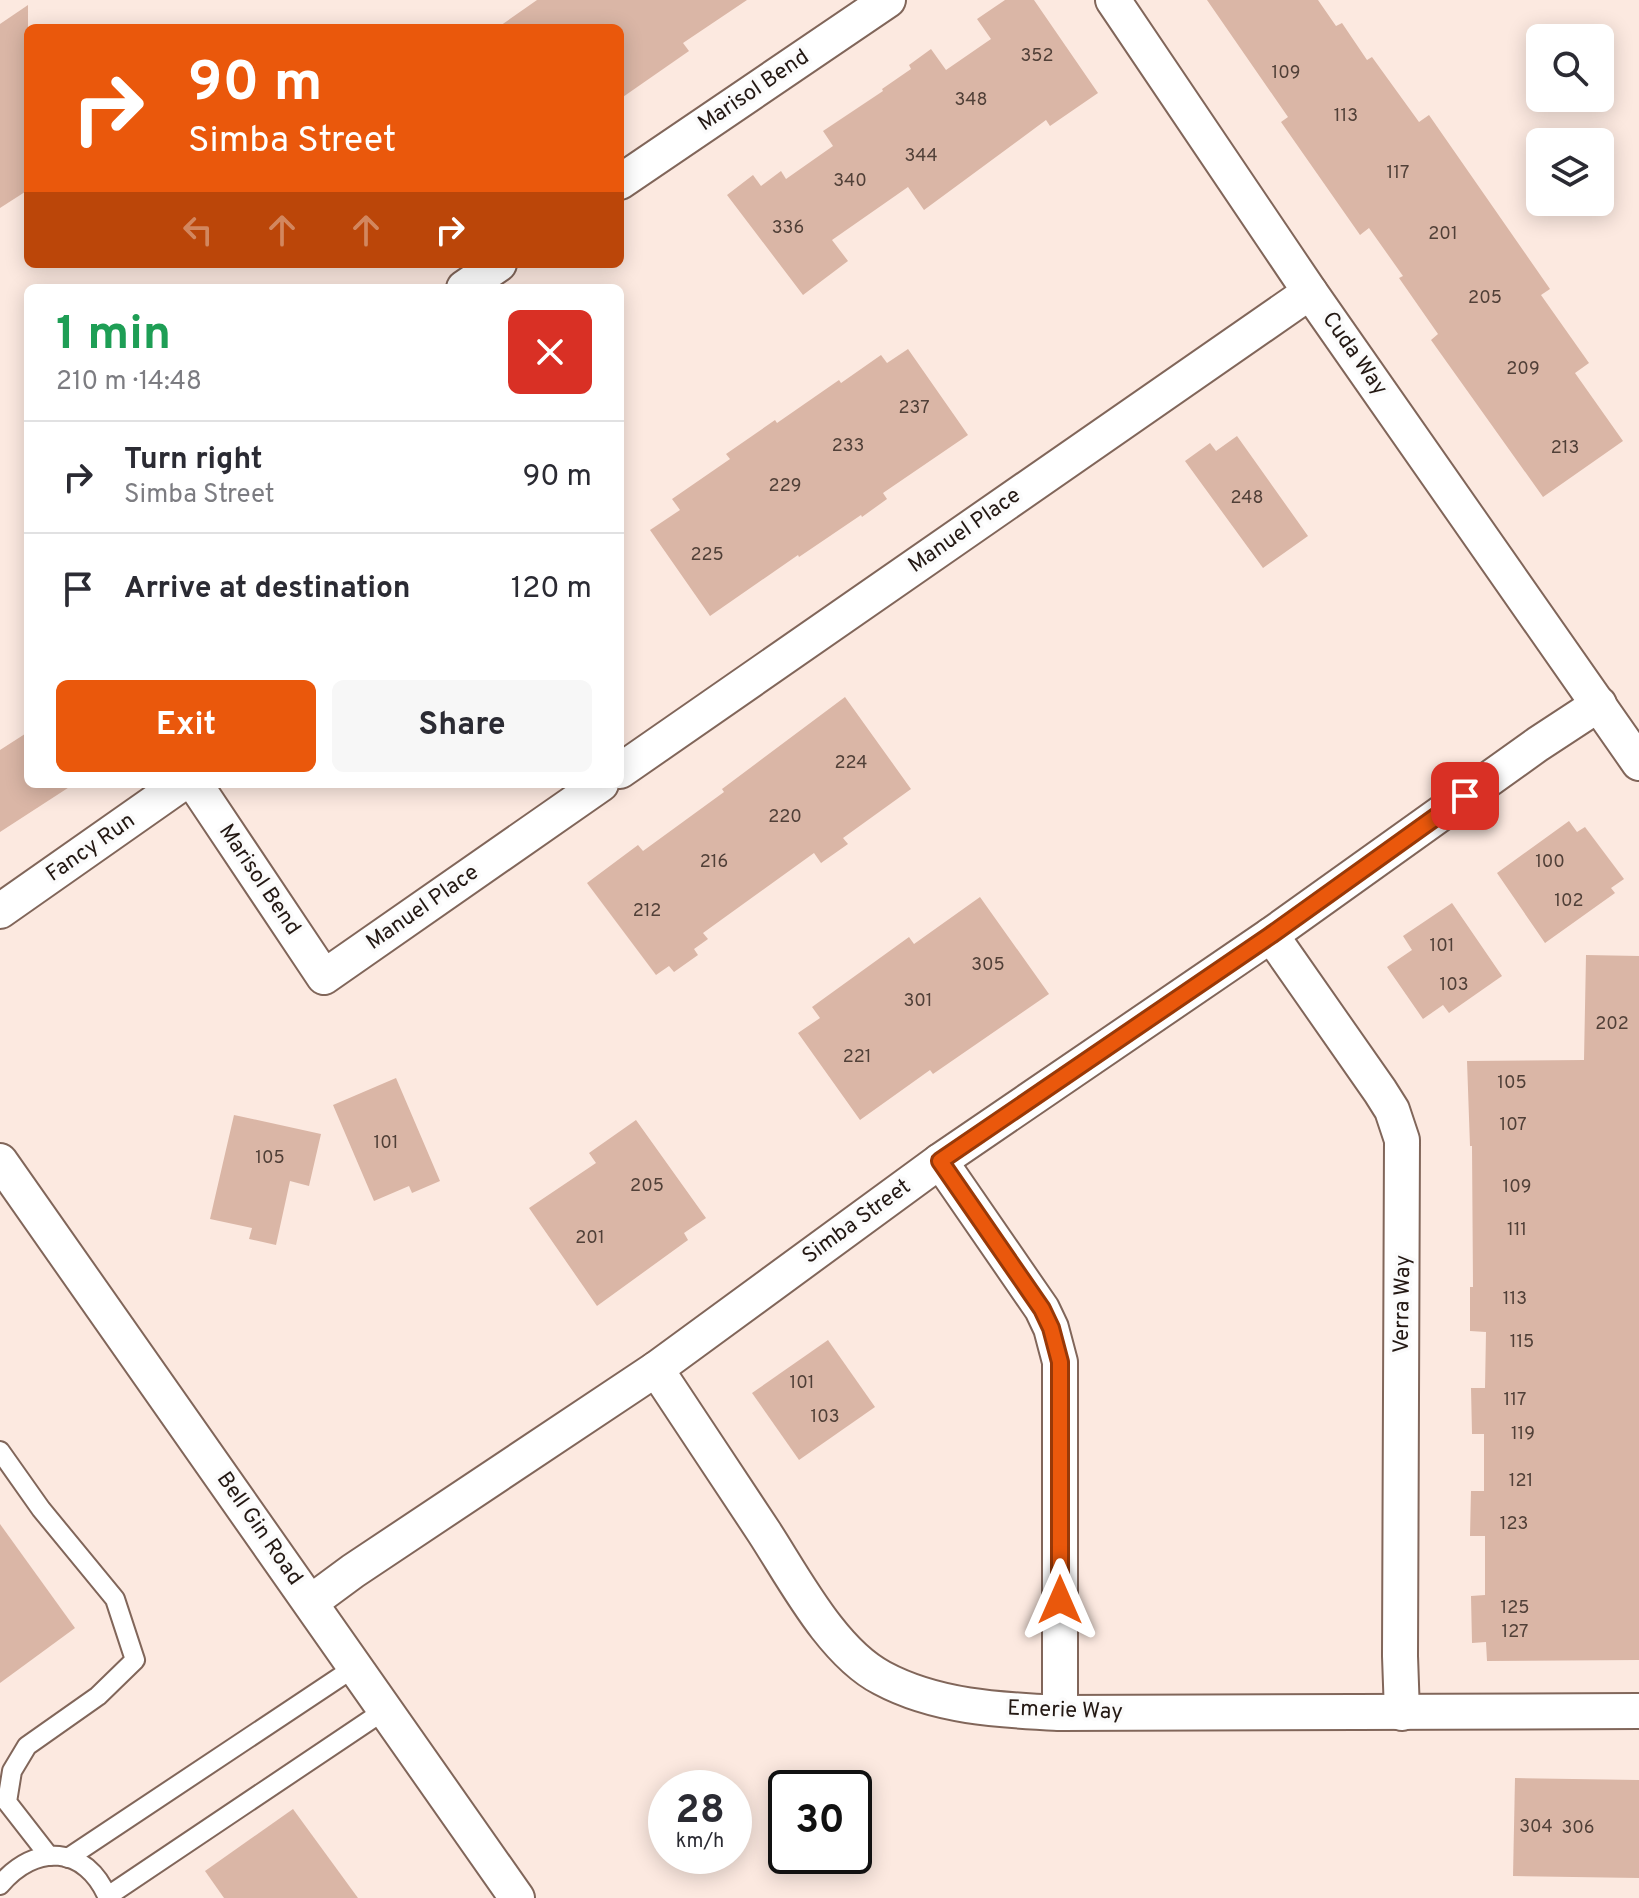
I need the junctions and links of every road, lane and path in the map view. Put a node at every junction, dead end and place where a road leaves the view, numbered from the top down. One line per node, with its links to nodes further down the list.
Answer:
1 (888, 0): 3 (street, Marisol Bend)
2 (1113, 0): 6 (street, Cuda Way)
3 (624, 179)
4 (493, 268): 5 (street)
5 (470, 284)
6 (1310, 292): 7 (street, Cuda Way); 9 (street, Manuel Place)
7 (1599, 704): 8 (street, Cuda Way); 14 (street, Simba Street)
8 (1639, 763)
9 (624, 768)
10 (175, 788): 13 (street, Fancy Run)
11 (198, 788): 15 (street, Marisol Bend)
12 (595, 788): 15 (street, Manuel Place)
13 (0, 911)
14 (1271, 935): 17 (street, Simba Street); 25 (street, Verra Way)
15 (324, 977)
16 (0, 1161): 20 (street, Bell Gin Road)
17 (940, 1161): 18 (street, Simba Street); 24 (street)
18 (656, 1369): 20 (street, Simba Street); 24 (street, Emerie Way)
19 (0, 1451): 26 (lane)
20 (311, 1602): 21 (street, Bell Gin Road)
21 (355, 1667): 22 (street, Bell Gin Road); 29 (lane)
22 (385, 1710): 31 (lane); 32 (street, Bell Gin Road)
23 (1639, 1711): 25 (street, Emerie Way)
24 (1060, 1713): 25 (street, Emerie Way)
25 (1402, 1713)
26 (6, 1772): 27 (lane)
27 (4, 1804): 28 (lane)
28 (49, 1856): 29 (lane); 30 (lane)
29 (68, 1858): 31 (lane)
30 (0, 1885)
31 (108, 1897)
32 (517, 1898)

